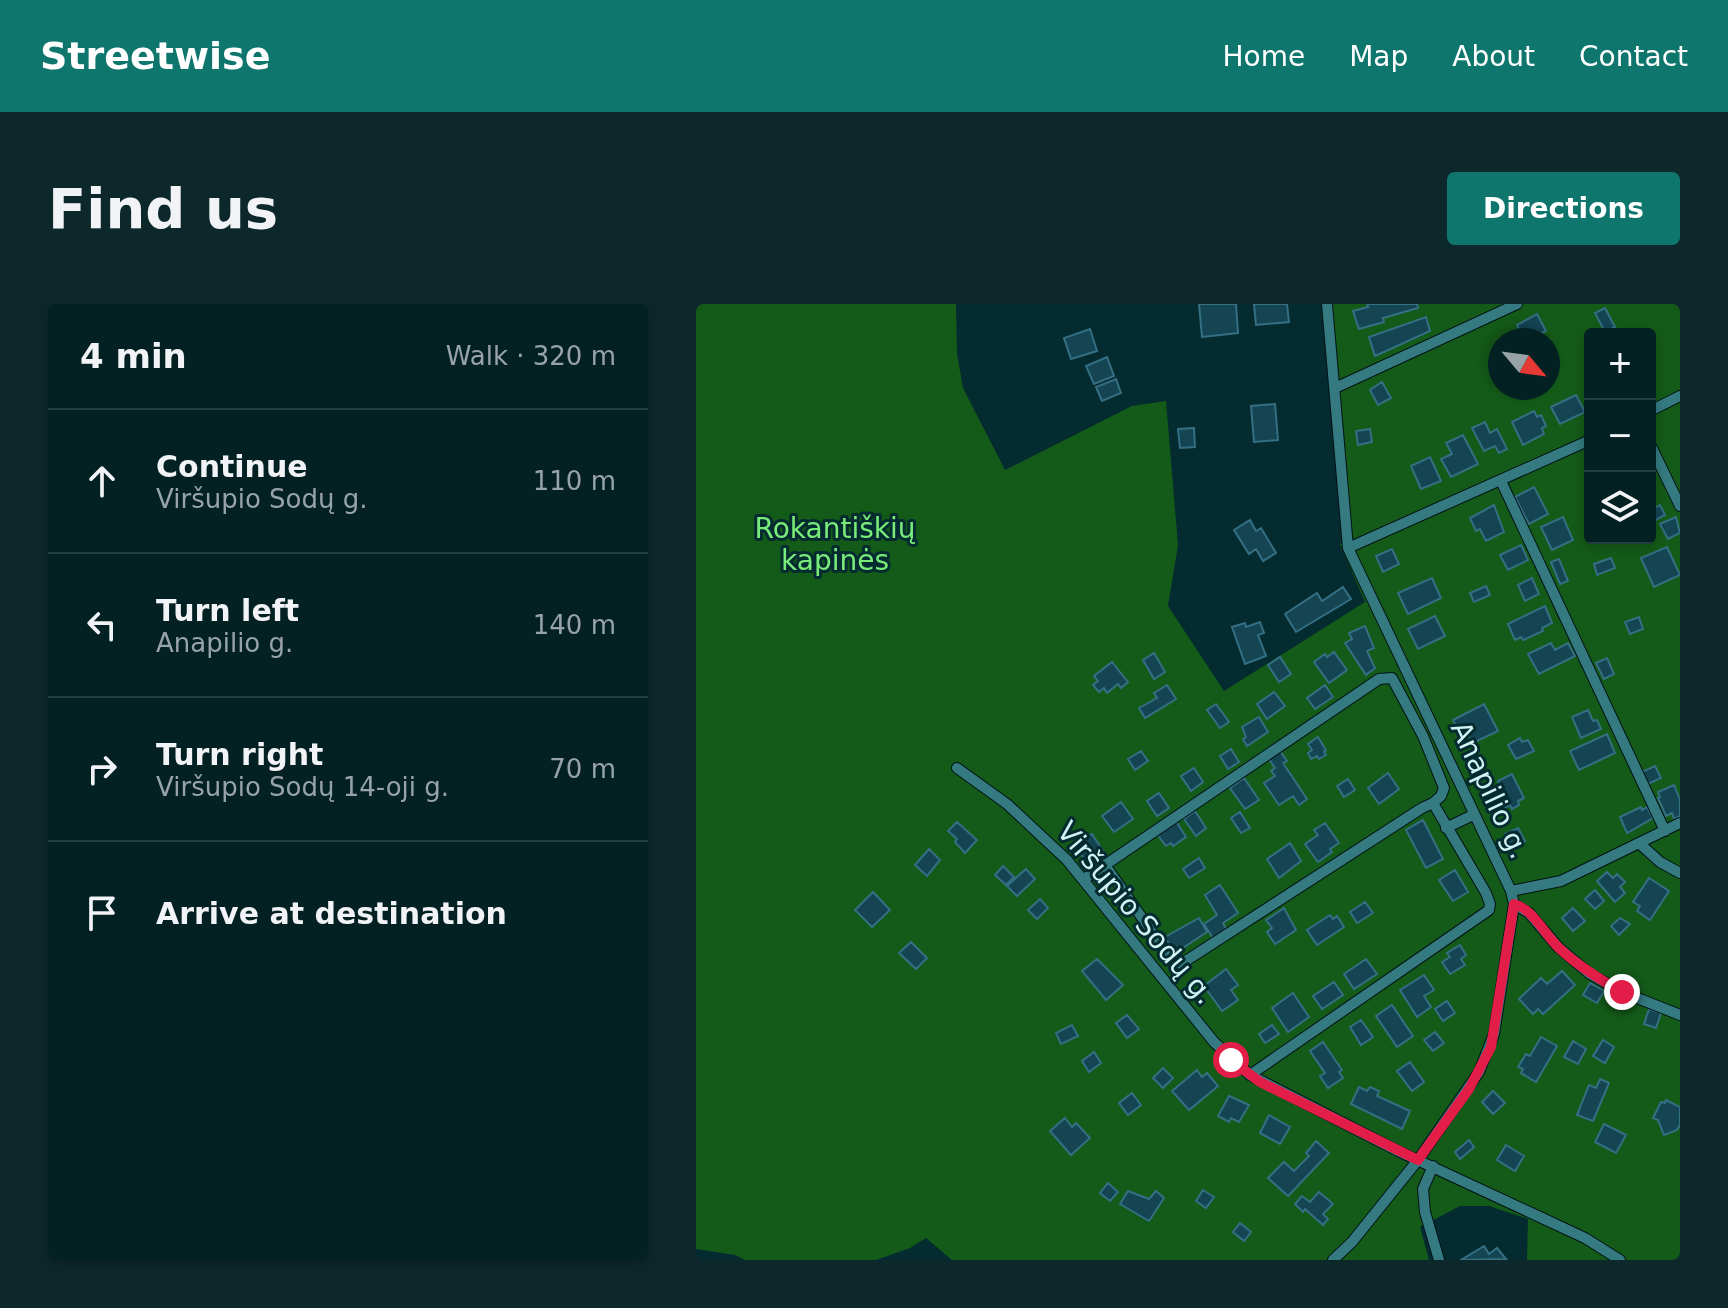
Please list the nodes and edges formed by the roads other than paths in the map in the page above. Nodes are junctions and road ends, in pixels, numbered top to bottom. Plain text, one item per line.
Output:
1 (1327, 304) edge
2 (1517, 304) edge
3 (1335, 388) junction
4 (1680, 396) edge
5 (1656, 408) edge
6 (1584, 443) edge
7 (1656, 456) edge
8 (1501, 481) junction
9 (1680, 506) edge
10 (1348, 548) junction
11 (957, 768) dead end
12 (1433, 803) junction
13 (1473, 815) junction
14 (1680, 823) edge
15 (1446, 828) junction
16 (1665, 831) junction
17 (1639, 843) junction
18 (1105, 865) junction
19 (1680, 873) edge
20 (1084, 879) junction
21 (1511, 891) junction
22 (1514, 904) junction
23 (1680, 1015) edge
24 (1250, 1075) junction
25 (1418, 1160) junction
26 (1433, 1166) junction
27 (1333, 1260) edge
28 (1439, 1260) edge
29 (1620, 1260) edge

1 - 3 street, Anapilio g.
2 - 3 street
3 - 10 street, Anapilio g.
4 - 5 street
6 - 8 street
7 - 9 street
8 - 10 street
8 - 16 street
10 - 13 street, Anapilio g.
11 - 20 street, Viršupio Sodų g.
12 - 15 street
12 - 18 street
12 - 18 street
13 - 15 street
13 - 21 street, Anapilio g.
14 - 16 street
15 - 24 street
16 - 17 street
17 - 19 street
17 - 21 street
18 - 20 street
20 - 24 street, Viršupio Sodų g.
21 - 22 street, Anapilio g.
22 - 23 street
22 - 25 street, Anapilio g.
24 - 25 street, Viršupio Sodų g.
25 - 26 street, Viršupio Sodų g.
25 - 27 street, Anapilio g.
26 - 28 street
26 - 29 street, Viršupio Sodų g.

